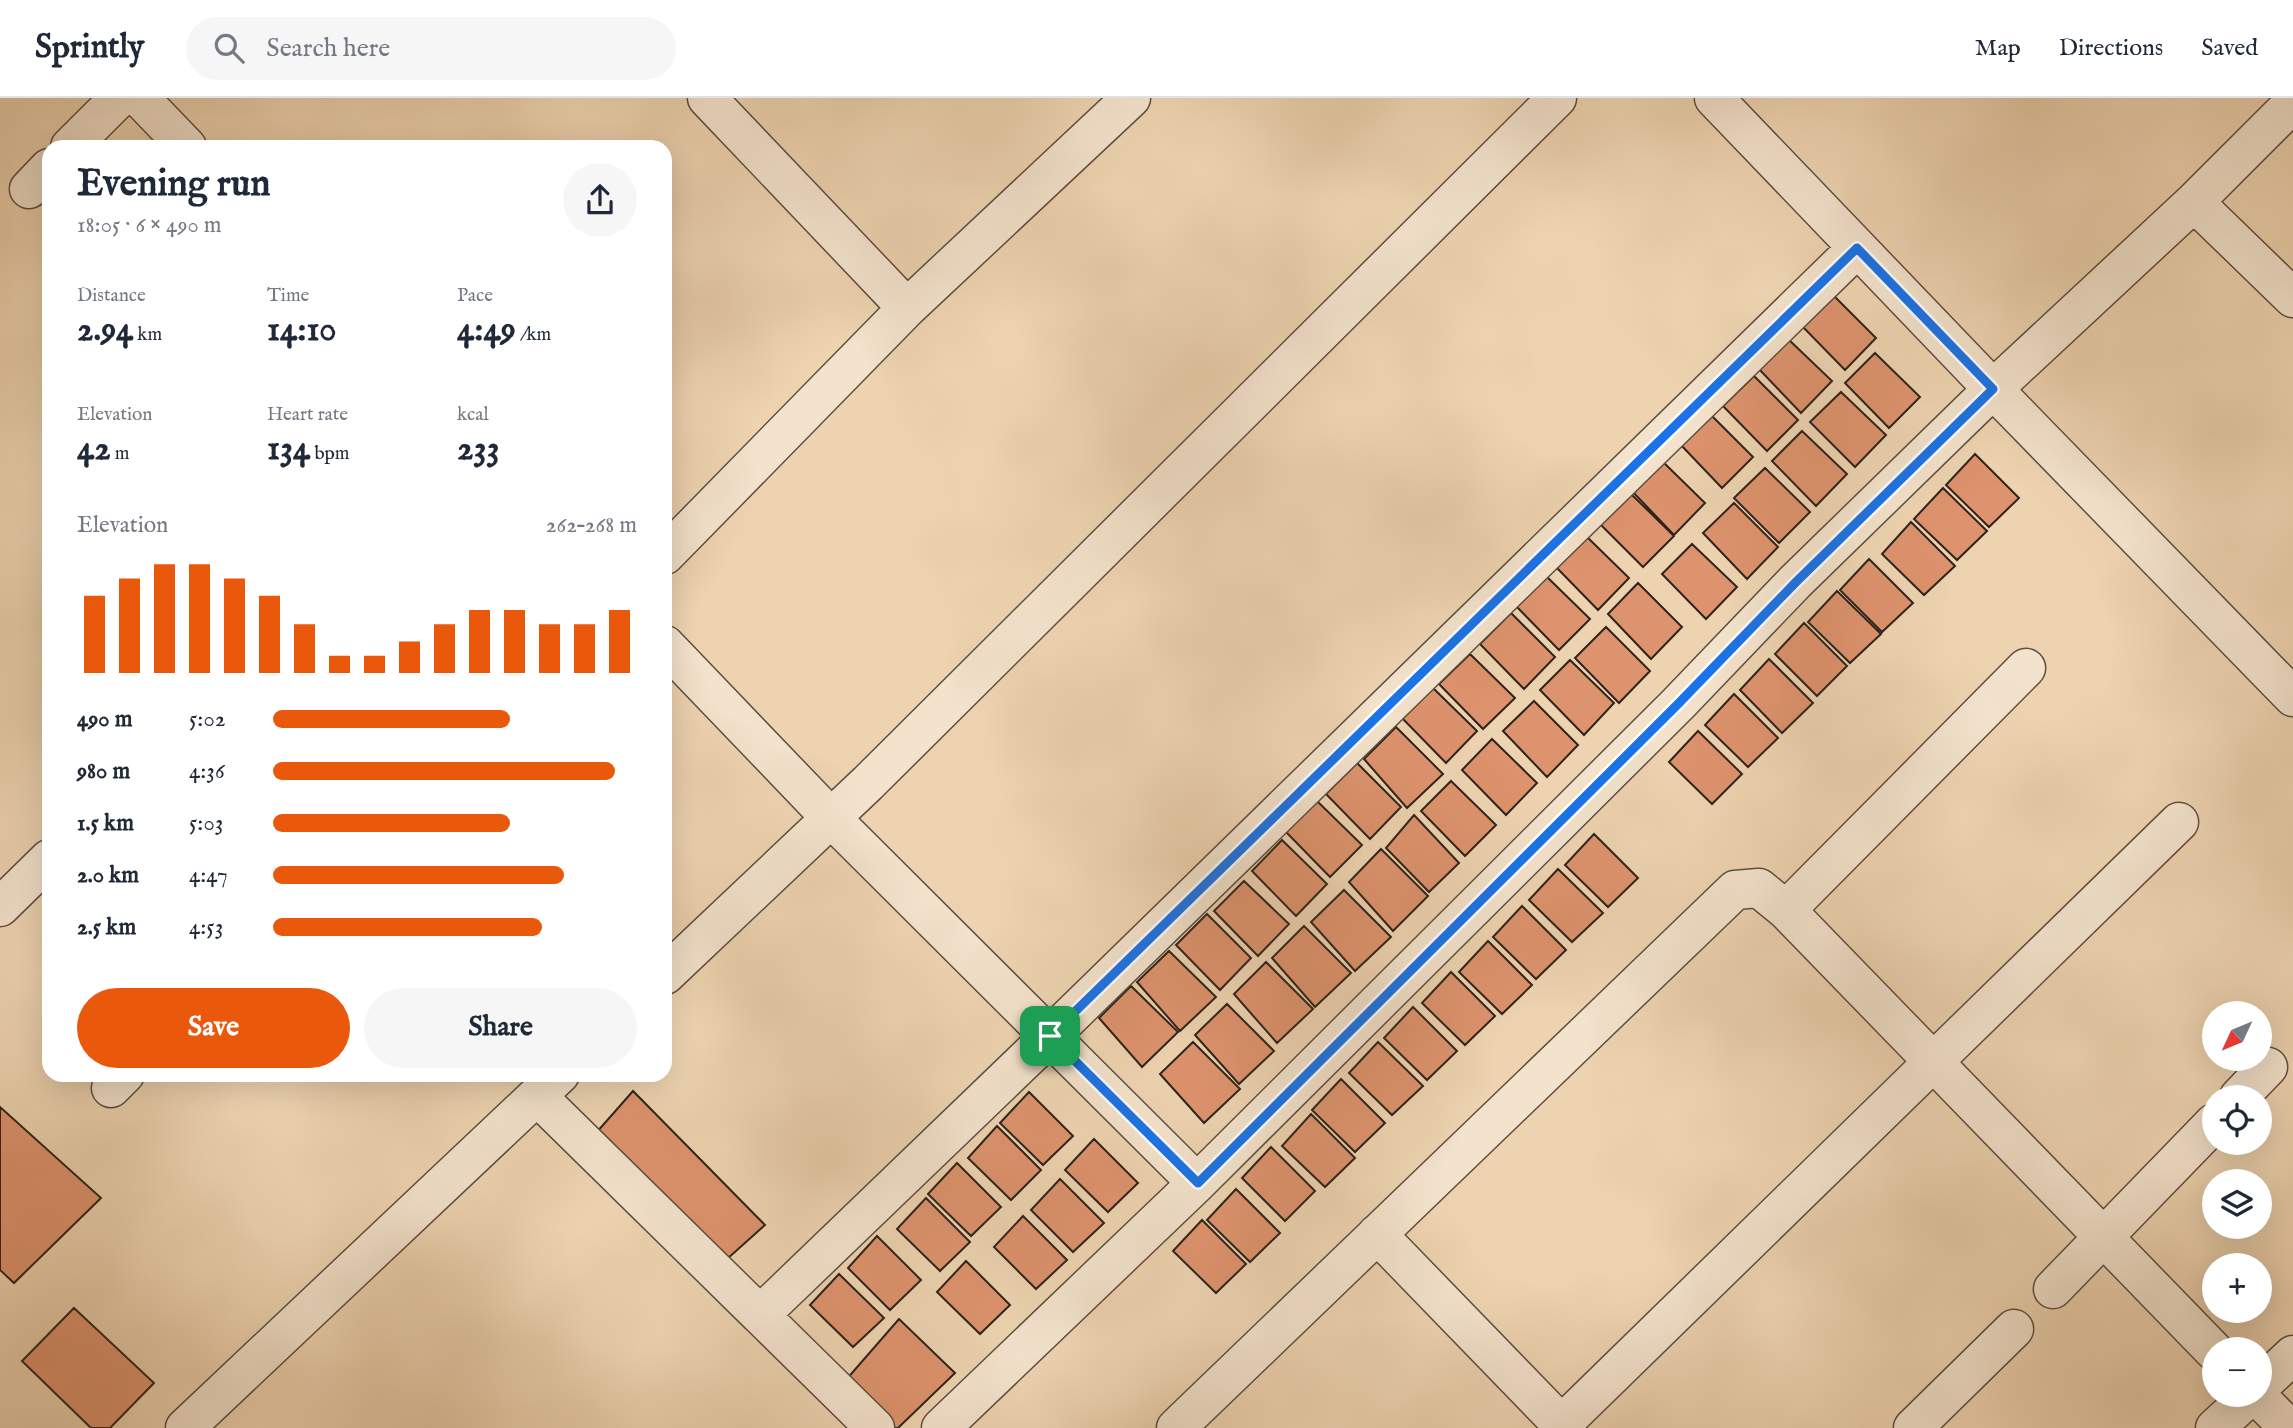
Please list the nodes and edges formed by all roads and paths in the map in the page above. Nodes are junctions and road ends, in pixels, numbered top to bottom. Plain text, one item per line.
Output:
1 (119, 98) edge
2 (140, 98) edge
3 (707, 98) edge
4 (1130, 98) edge
5 (1557, 98) edge
6 (1714, 98) edge
7 (2293, 103) edge
8 (77, 140) edge
9 (180, 140) edge
10 (2194, 202) junction
11 (1857, 248) junction
12 (2293, 298) edge
13 (907, 308) junction
14 (1993, 389) junction
15 (672, 548) edge
16 (672, 652) edge
17 (2026, 668) dead end
18 (2293, 697) edge
19 (831, 818) junction
20 (2179, 822) dead end
21 (42, 866) edge
22 (0, 907) edge
23 (1786, 910) junction
24 (672, 968) edge
25 (1050, 1036) junction
26 (1932, 1063) junction
27 (2264, 1071) edge
28 (548, 1085) edge
29 (2251, 1085) edge
30 (2202, 1135) edge
31 (1198, 1183) junction
32 (1377, 1234) junction
33 (2102, 1237) junction
34 (2053, 1289) dead end
35 (760, 1315) junction
36 (2014, 1329) dead end
37 (2202, 1339) edge
38 (2293, 1355) edge
39 (2272, 1375) edge
40 (2240, 1407) edge
41 (2266, 1407) edge
42 (1562, 1427) edge
43 (185, 1428) edge
44 (875, 1428) edge
45 (941, 1428) edge
46 (1176, 1428) edge
47 (1913, 1428) edge
48 (2215, 1428) edge
49 (2288, 1428) edge

1 - 8 street
2 - 9 street
3 - 13 street
4 - 13 street
5 - 19 street
6 - 11 street
7 - 10 street
10 - 12 street
10 - 14 street
11 - 14 street
11 - 25 street
13 - 15 street
14 - 18 street
14 - 31 street
16 - 19 street
17 - 23 street
19 - 24 street
19 - 25 street
20 - 26 street
21 - 22 street
23 - 26 street
23 - 32 street
25 - 31 street
25 - 35 street
26 - 33 street
26 - 42 street
27 - 29 street
28 - 35 street
28 - 43 street
30 - 33 street
31 - 45 street
32 - 42 street
32 - 46 street
33 - 34 street
33 - 37 street
35 - 44 street
36 - 47 street
38 - 39 street
40 - 48 street
41 - 49 street

